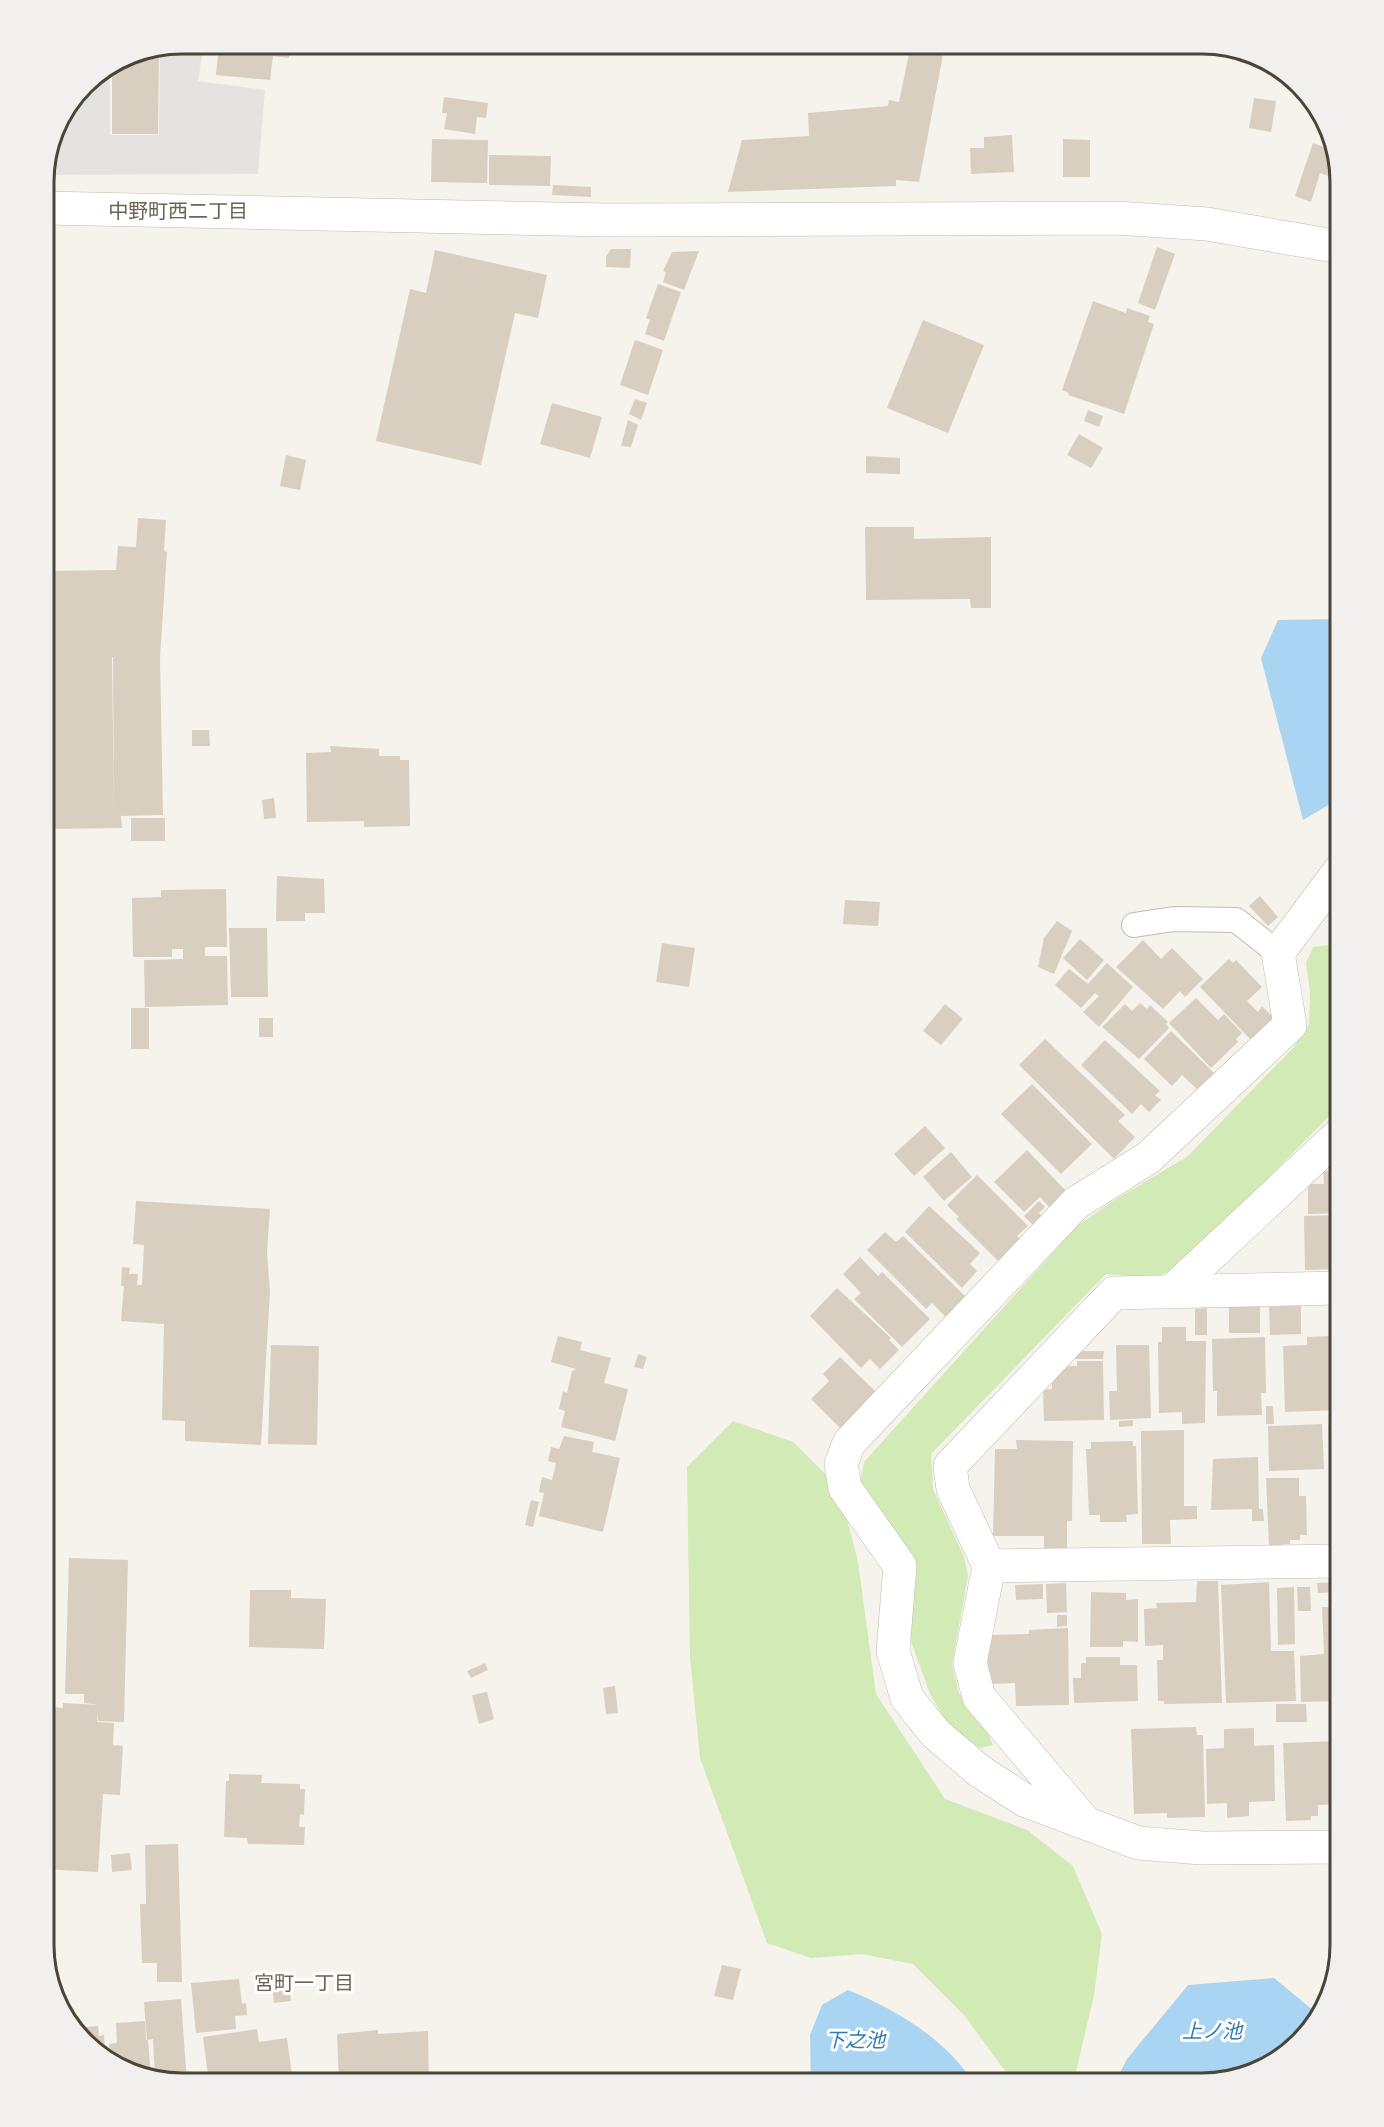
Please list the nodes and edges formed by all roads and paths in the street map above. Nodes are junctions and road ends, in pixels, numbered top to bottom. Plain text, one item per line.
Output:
1 (54, 208) edge
2 (1330, 245) edge
3 (1330, 884) edge
4 (1134, 925) dead end
5 (1278, 952) junction
6 (1330, 1144) edge
7 (1330, 1288) edge
8 (1172, 1291) junction
9 (1330, 1561) edge
10 (989, 1566) junction
11 (1087, 1825) junction
12 (1330, 1847) edge

1 - 2 street
3 - 5 street
4 - 5 lane
5 - 11 street
6 - 8 street
7 - 8 street
8 - 10 street
9 - 10 street
10 - 11 street
11 - 12 street

